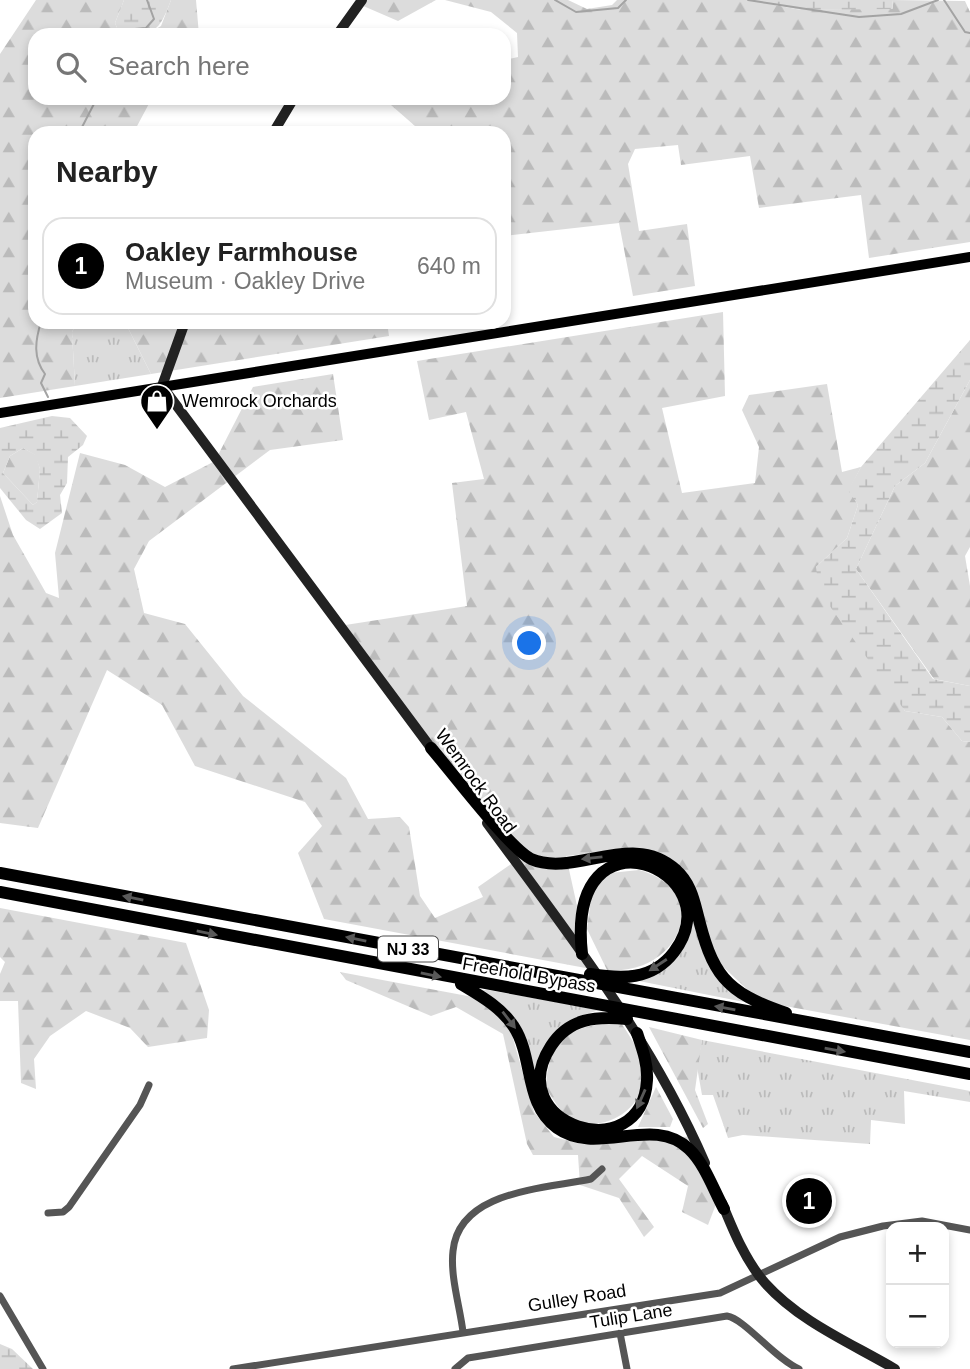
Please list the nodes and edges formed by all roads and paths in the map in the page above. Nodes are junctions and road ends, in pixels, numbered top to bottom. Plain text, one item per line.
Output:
1 (362, 0) edge
2 (342, 28) edge
3 (290, 105) edge
4 (277, 126) edge
5 (970, 257) edge
6 (182, 329) edge
7 (162, 386) junction
8 (0, 413) edge
9 (431, 748) junction
10 (0, 873) edge
11 (0, 892) edge
12 (584, 957) junction
13 (475, 962) junction
14 (455, 980) junction
15 (816, 1023) junction
16 (635, 1029) junction
17 (789, 1041) junction
18 (970, 1052) edge
19 (970, 1074) edge
20 (149, 1085) dead end
21 (602, 1169) dead end
22 (724, 1209) junction
23 (48, 1213) dead end
24 (970, 1230) edge
25 (761, 1277) junction
26 (0, 1296) edge
27 (463, 1332) junction
28 (620, 1333) junction
29 (43, 1369) edge
30 (233, 1369) edge
31 (455, 1369) edge
32 (626, 1369) edge
33 (799, 1369) edge
34 (895, 1369) edge

1 - 2 street
3 - 4 street
5 - 7 main road
6 - 7 street
7 - 8 main road
7 - 9 street, Wemrock Road
9 - 12 street, Wemrock Road
15 -> 9 highway
13 -> 10 highway, Freehold Bypass / NJ 33
11 -> 14 highway, Freehold Bypass / NJ 33
12 -> 13 highway
12 - 16 street, Wemrock Road
15 -> 13 highway, Freehold Bypass / NJ 33
14 - 17 highway, Freehold Bypass / NJ 33
14 -> 22 highway
15 - 18 highway, Freehold Bypass / NJ 33
16 -> 17 highway
16 - 22 street, Wemrock Road
17 -> 19 highway, Freehold Bypass / NJ 33
20 - 23 street
21 - 27 street
22 - 25 street, Wemrock Road
24 - 25 street, Gulley Road
25 - 27 street, Gulley Road
25 - 34 street
26 - 29 street
27 - 30 street, Gulley Road
28 - 31 street, Tulip Lane
28 - 32 street
28 - 33 street, Tulip Lane

